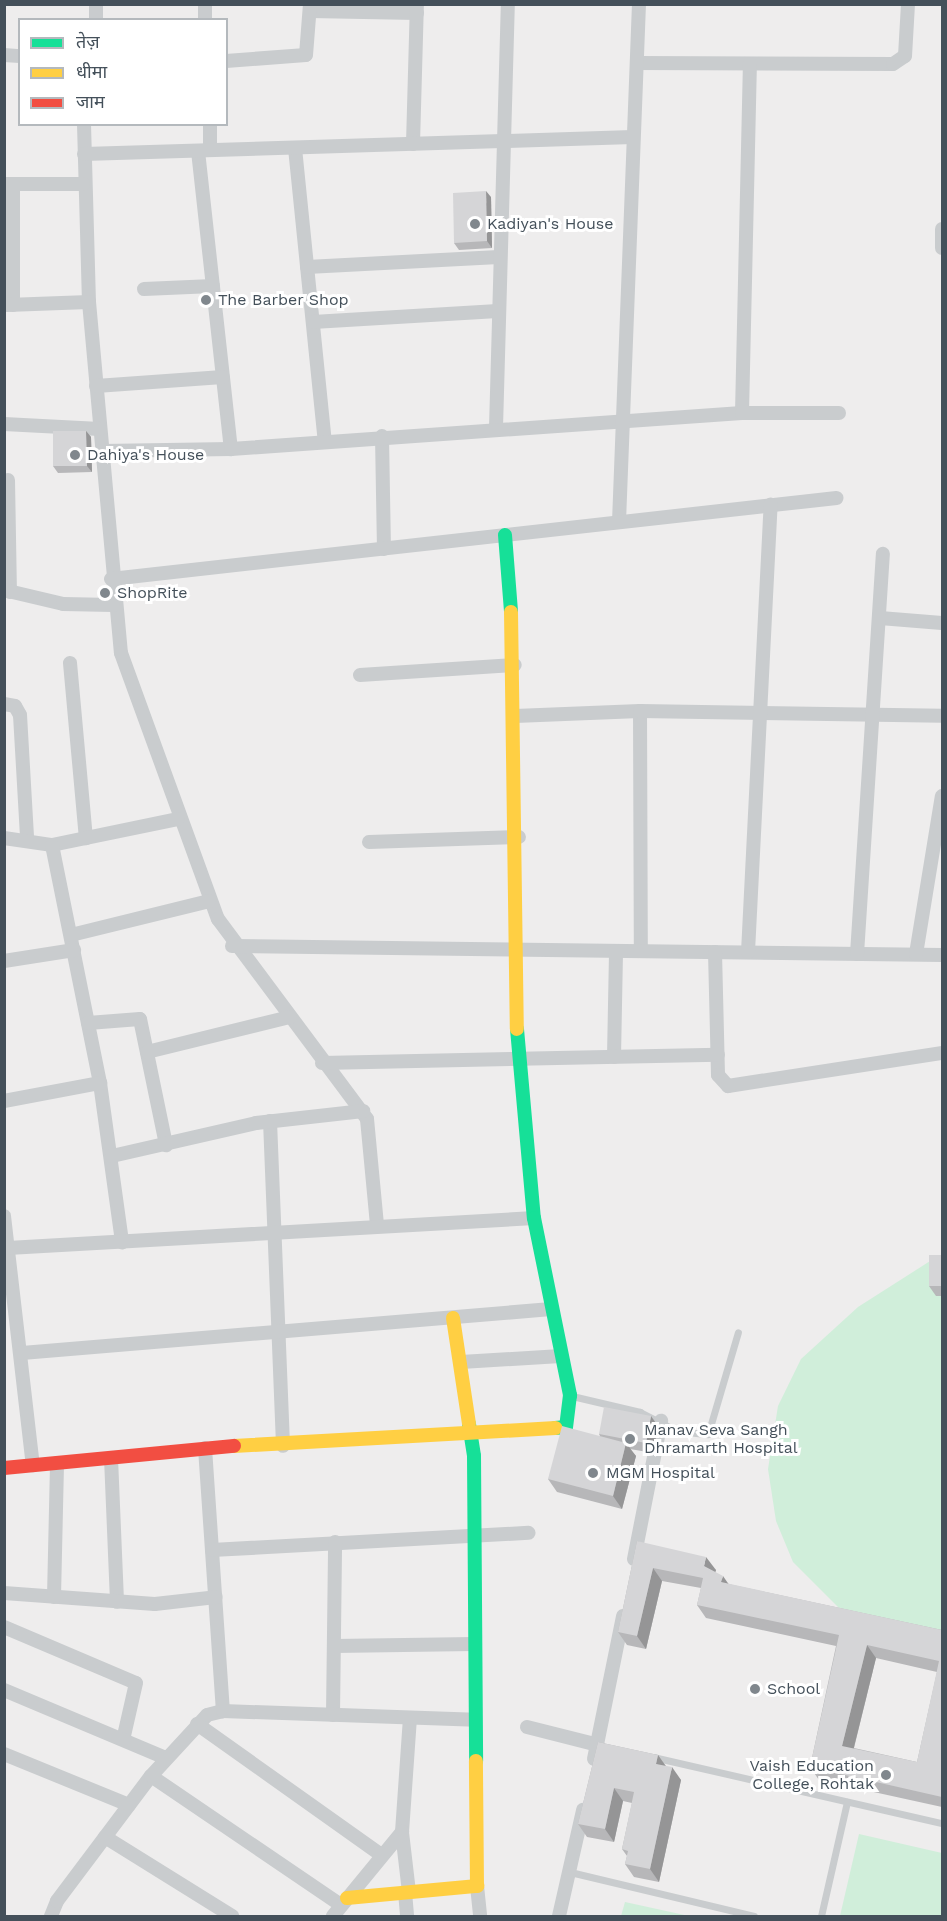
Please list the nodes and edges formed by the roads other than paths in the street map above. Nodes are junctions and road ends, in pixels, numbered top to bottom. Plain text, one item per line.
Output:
1 (508, 4) edge
2 (639, 4) edge
3 (908, 4) edge
4 (310, 8) edge
5 (417, 9) edge
6 (228, 61) edge
7 (637, 63) junction
8 (750, 64) junction
9 (84, 126) edge
10 (210, 126) edge
11 (633, 137) junction
12 (500, 141) junction
13 (413, 144) junction
14 (295, 148) junction
15 (204, 151) junction
16 (84, 154) junction
17 (9, 184) edge
18 (83, 184) junction
19 (942, 229) edge
20 (942, 248) edge
21 (499, 257) junction
22 (307, 267) junction
23 (213, 286) junction
24 (144, 289) dead end
25 (89, 302) junction
26 (9, 305) edge
27 (498, 311) junction
28 (313, 322) junction
29 (223, 377) junction
30 (96, 386) junction
31 (742, 413) junction
32 (839, 413) dead end
33 (624, 419) junction
34 (4, 424) edge
35 (496, 428) junction
36 (100, 429) junction
37 (382, 436) junction
38 (325, 441) junction
39 (231, 449) junction
40 (102, 451) junction
41 (8, 480) dead end
42 (836, 498) dead end
43 (771, 505) junction
44 (618, 522) junction
45 (505, 535) junction
46 (384, 549) junction
47 (883, 554) dead end
48 (111, 579) junction
49 (7, 591) edge
50 (113, 604) junction
51 (880, 618) junction
52 (942, 623) edge
53 (70, 663) dead end
54 (515, 665) junction
55 (360, 675) dead end
56 (4, 704) edge
57 (640, 711) junction
58 (760, 712) junction
59 (874, 712) junction
60 (515, 716) junction
61 (942, 716) edge
62 (942, 796) edge
63 (177, 819) junction
64 (519, 837) junction
65 (4, 838) edge
66 (27, 838) junction
67 (86, 838) junction
68 (369, 843) dead end
69 (52, 845) junction
70 (209, 901) junction
71 (70, 935) junction
72 (232, 946) junction
73 (518, 949) junction
74 (74, 950) junction
75 (616, 951) junction
76 (642, 951) junction
77 (715, 952) junction
78 (748, 952) junction
79 (857, 954) junction
80 (916, 954) junction
81 (942, 955) edge
82 (4, 962) edge
83 (290, 1017) junction
84 (88, 1023) junction
85 (147, 1052) junction
86 (942, 1053) edge
87 (718, 1055) junction
88 (614, 1057) junction
89 (517, 1059) junction
90 (322, 1062) junction
91 (100, 1083) junction
92 (4, 1101) edge
93 (363, 1111) junction
94 (270, 1121) junction
95 (166, 1145) junction
96 (112, 1156) junction
97 (4, 1216) edge
98 (534, 1218) junction
99 (377, 1224) junction
100 (274, 1230) junction
101 (122, 1242) junction
102 (8, 1248) junction
103 (8, 1271) edge
104 (551, 1309) junction
105 (453, 1318) junction
106 (738, 1332) dead end
107 (278, 1333) junction
108 (22, 1353) junction
109 (561, 1356) junction
110 (461, 1362) junction
111 (570, 1395) junction
112 (662, 1421) junction
113 (473, 1435) junction
114 (283, 1446) junction
115 (205, 1448) junction
116 (111, 1458) junction
117 (57, 1463) junction
118 (33, 1465) junction
119 (4, 1468) edge
120 (472, 1532) junction
121 (529, 1533) dead end
122 (335, 1542) junction
123 (212, 1550) junction
124 (632, 1572) edge
125 (4, 1593) edge
126 (627, 1595) edge
127 (54, 1597) junction
128 (216, 1597) junction
129 (117, 1602) junction
130 (4, 1627) edge
131 (474, 1644) junction
132 (334, 1646) junction
133 (4, 1690) edge
134 (223, 1711) junction
135 (333, 1715) junction
136 (410, 1718) junction
137 (475, 1720) junction
138 (197, 1724) junction
139 (527, 1727) dead end
140 (123, 1740) junction
141 (603, 1746) junction
142 (4, 1754) edge
143 (643, 1755) edge
144 (166, 1758) junction
145 (151, 1776) junction
146 (847, 1802) junction
147 (129, 1805) junction
148 (942, 1823) edge
149 (402, 1832) junction
150 (105, 1837) junction
151 (380, 1854) junction
152 (570, 1872) junction
153 (477, 1886) junction
154 (407, 1892) junction
155 (340, 1907) edge
156 (51, 1917) edge
157 (232, 1917) edge
158 (407, 1917) edge
159 (480, 1917) edge
160 (559, 1917) edge
161 (754, 1917) edge
162 (821, 1917) edge

1 - 12 street
2 - 7 street
3 - 8 street
4 - 5 street
4 - 6 street
5 - 13 street
7 - 8 street
7 - 11 street
8 - 31 street
9 - 16 street
10 - 15 street
11 - 12 street
11 - 33 street
12 - 13 street
12 - 21 street
13 - 14 street
14 - 15 street
14 - 22 street
15 - 16 street
15 - 23 street
16 - 18 street
17 - 18 street
17 - 26 street
18 - 25 street
19 - 20 street
21 - 22 street
21 - 27 street
22 - 28 street
23 - 24 street
23 - 29 street
25 - 26 street
25 - 30 street
27 - 28 street
27 - 35 street
28 - 38 street
29 - 30 street
29 - 39 street
30 - 36 street
31 - 32 street
31 - 33 street
33 - 35 street
33 - 44 street
34 - 36 street
35 - 37 street
36 - 40 street
37 - 38 street
37 - 46 street
38 - 39 street
39 - 40 street
40 - 48 street
41 - 49 street
42 - 43 street
43 - 44 street
43 - 58 street
44 - 45 street
45 - 46 street
45 - 54 street
46 - 48 street
47 - 51 street
48 - 50 street
49 - 50 street
50 - 63 street
51 - 52 street
51 - 59 street
53 - 67 street
54 - 55 street
54 - 60 street
56 - 66 street
57 - 58 street
57 - 60 street
57 - 76 street
58 - 59 street
58 - 78 street
59 - 61 street
59 - 79 street
60 - 64 street
62 - 80 street
63 - 67 street
63 - 70 street
64 - 68 street
64 - 73 street
65 - 66 street
66 - 69 street
67 - 69 street
69 - 71 street
70 - 71 street
70 - 72 street
71 - 74 street
72 - 73 street
72 - 83 street
73 - 75 street
73 - 89 street
74 - 82 street
74 - 84 street
75 - 76 street
75 - 88 street
76 - 77 street
77 - 78 street
77 - 87 street
78 - 79 street
79 - 80 street
80 - 81 street
83 - 85 street
83 - 90 street
84 - 85 street
84 - 91 street
85 - 95 street
86 - 87 street
87 - 88 street
88 - 89 street
89 - 90 street
89 - 98 street
90 - 93 street
91 - 92 street
91 - 96 street
93 - 94 street
93 - 99 street
94 - 95 street
94 - 100 street
95 - 96 street
96 - 101 street
97 - 102 street
98 - 99 street
98 - 104 street
99 - 100 street
100 - 101 street
100 - 107 street
101 - 102 street
102 - 103 street
103 - 108 street
104 - 105 street
104 - 109 street
105 - 107 street
105 - 110 street
106 - 112 lane
107 - 108 street
107 - 114 street
108 - 118 street
109 - 110 street
109 - 111 street
110 - 113 street
111 - 112 lane
111 - 113 street
112 - 124 street
113 - 114 street
113 - 120 street
114 - 115 street
115 - 116 street
115 - 123 street
116 - 117 street
116 - 129 street
117 - 118 street
117 - 127 street
118 - 119 street
120 - 121 street
120 - 122 street
120 - 131 street
122 - 123 street
122 - 132 street
123 - 128 street
125 - 127 street
126 - 141 street
127 - 129 street
128 - 129 street
128 - 134 street
130 - 140 street
131 - 132 street
131 - 137 street
132 - 135 street
133 - 140 street
134 - 135 street
134 - 138 street
135 - 136 street
136 - 137 street
136 - 149 street
137 - 153 street
138 - 144 street
138 - 151 street
139 - 141 street
140 - 144 street
141 - 152 street
142 - 147 street
143 - 146 lane
144 - 145 street
145 - 147 street
145 - 155 street
146 - 148 lane
146 - 162 lane
147 - 150 street
149 - 151 street
149 - 154 street
150 - 156 street
150 - 157 street
151 - 155 street
152 - 160 street
152 - 161 lane
153 - 154 street
153 - 159 street
154 - 155 street
154 - 158 street

